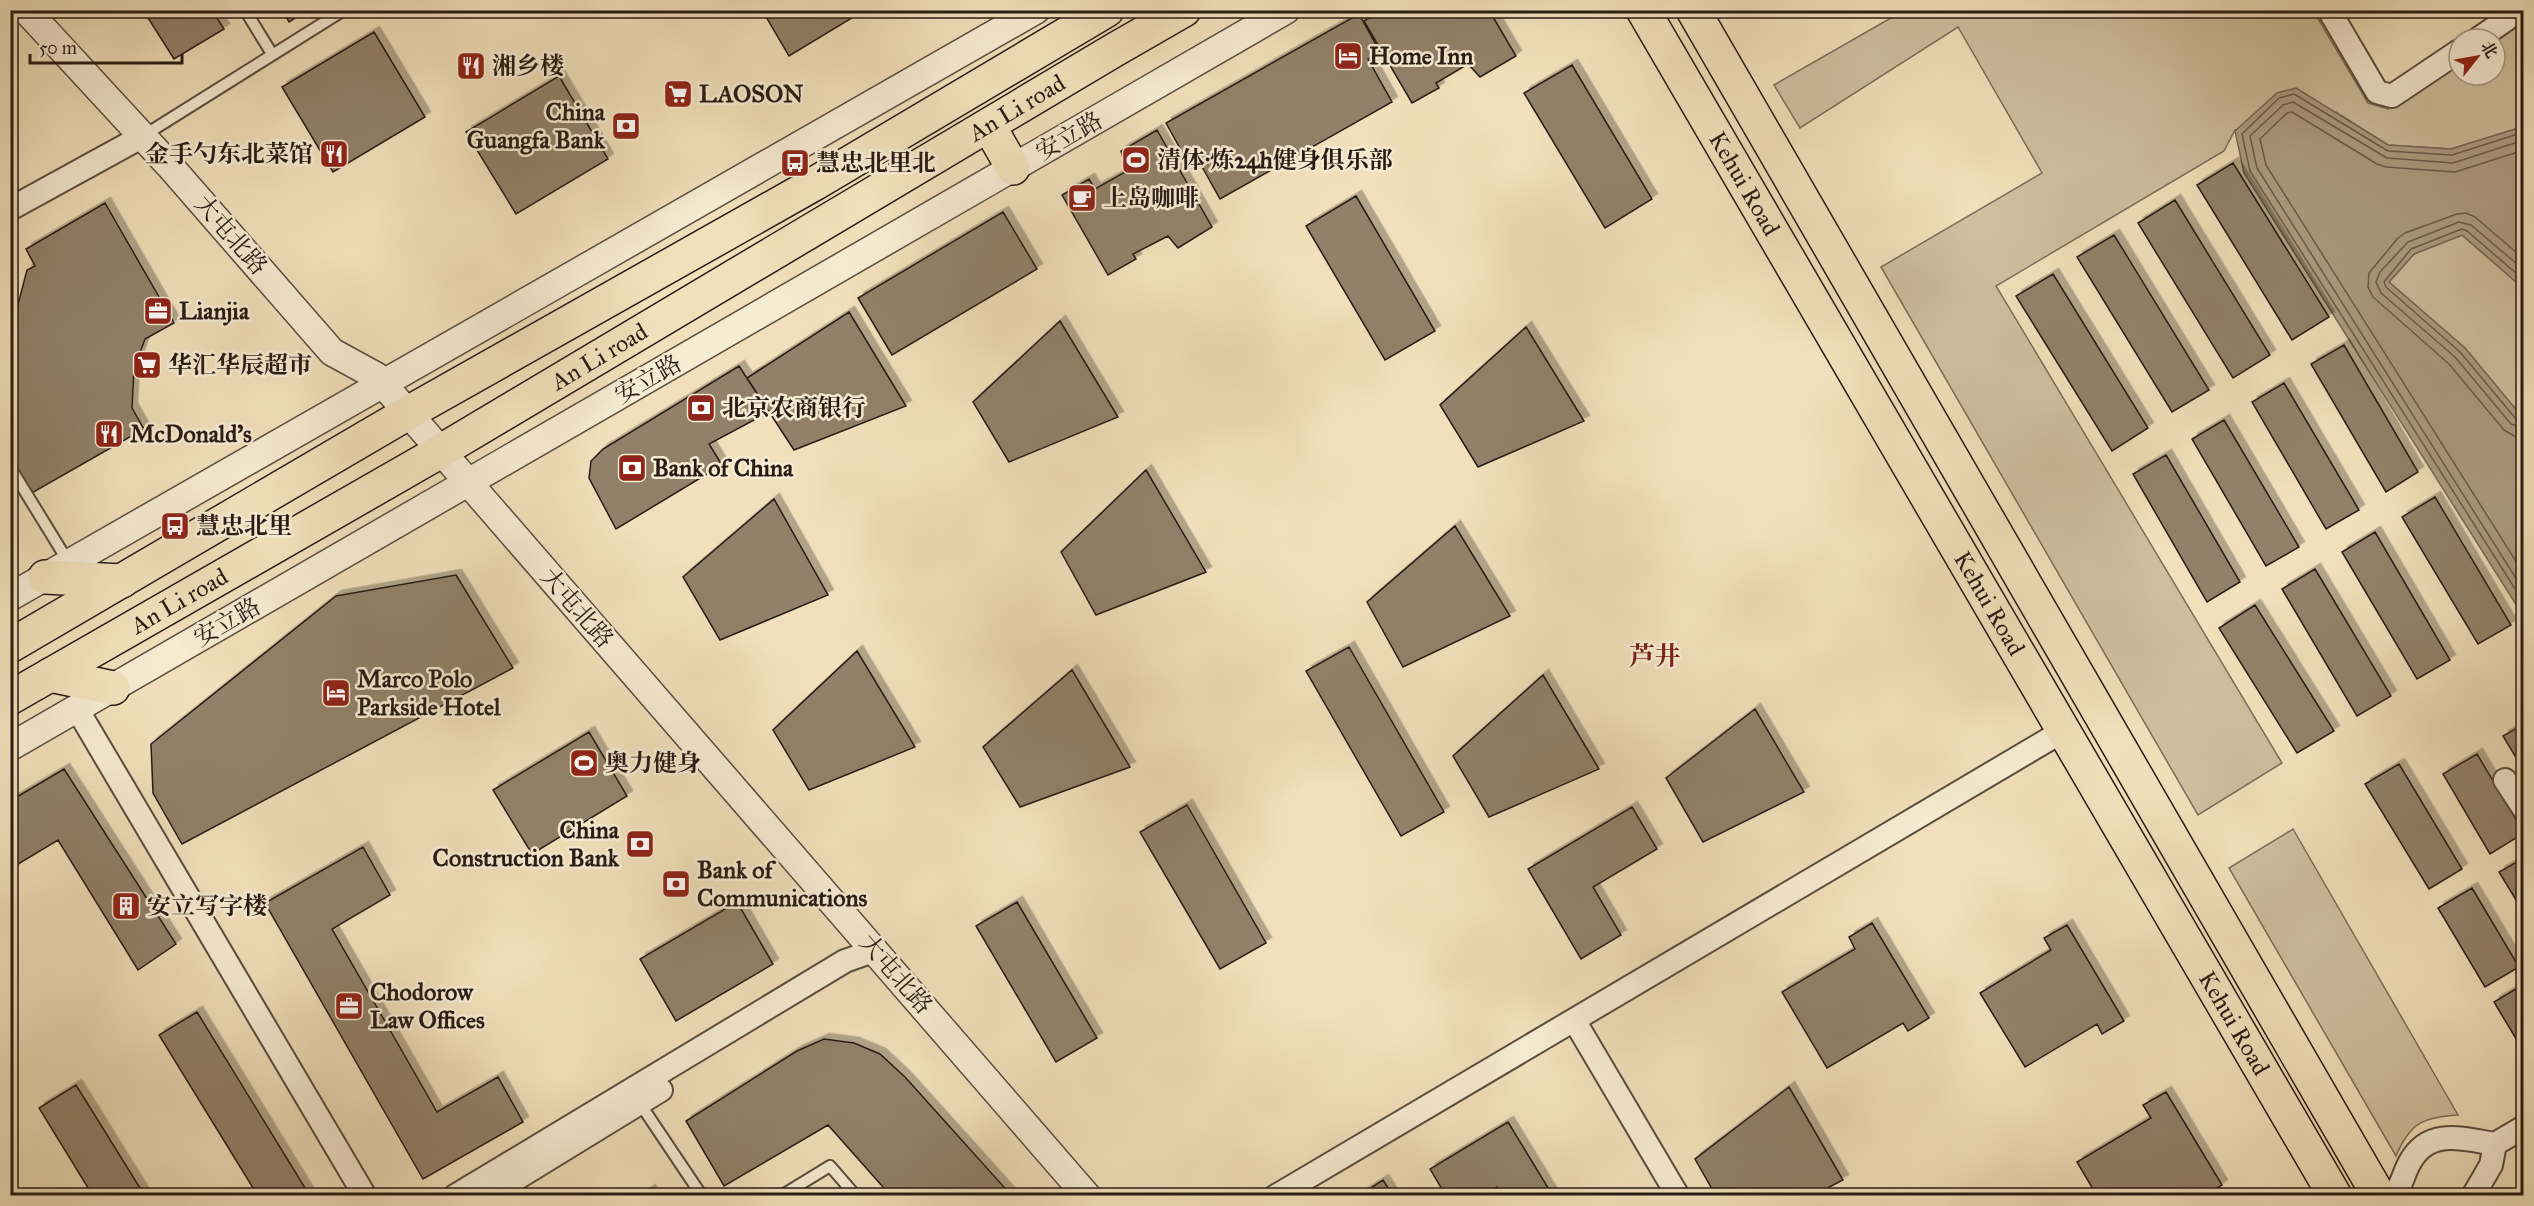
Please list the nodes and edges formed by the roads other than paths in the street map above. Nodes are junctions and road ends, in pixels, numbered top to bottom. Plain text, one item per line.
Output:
1 (26, 10) edge
2 (245, 10) edge
3 (344, 10) edge
4 (1036, 10) edge
5 (1107, 10) edge
6 (1184, 10) edge
7 (1286, 10) edge
8 (1643, 10) edge
9 (1693, 10) edge
10 (2329, 10) edge
11 (2508, 10) edge
12 (2496, 27) edge
13 (272, 54) junction
14 (2447, 59) edge
15 (988, 126) junction
16 (143, 136) junction
17 (1013, 168) junction
18 (10, 209) edge
19 (383, 385) junction
20 (408, 413) junction
21 (441, 451) junction
22 (10, 467) edge
23 (468, 483) junction
24 (57, 570) junction
25 (122, 581) junction
26 (10, 597) edge
27 (10, 646) edge
28 (50, 675) junction
29 (113, 688) junction
30 (10, 698) edge
31 (75, 710) junction
32 (2063, 731) junction
33 (10, 747) edge
34 (2505, 780) dead end
35 (2523, 809) edge
36 (876, 951) junction
37 (1574, 1020) junction
38 (635, 1096) junction
39 (2523, 1127) edge
40 (2495, 1144) junction
41 (365, 1196) edge
42 (454, 1196) edge
43 (488, 1196) edge
44 (702, 1196) edge
45 (781, 1196) edge
46 (856, 1196) edge
47 (1087, 1196) edge
48 (1276, 1196) edge
49 (1678, 1196) edge
50 (2335, 1196) edge
51 (2379, 1196) edge
52 (2393, 1196) edge
53 (2473, 1196) edge

1 - 16 street, 大屯北路
2 - 13 lane
3 - 13 lane
4 - 19 street
5 - 20 main road, An Li road
6 - 15 main road, An Li road
7 - 17 street, 安立路
8 - 32 main road, Kehui Road
9 - 51 main road, Kehui Road
10 - 14 street
11 - 12 street
13 - 16 lane
15 - 17 main road
15 - 21 main road, An Li road
16 - 18 street
16 - 19 street, 大屯北路
17 - 23 street, 安立路
19 - 20 street, 大屯北路
19 - 24 street
20 - 21 street, 大屯北路
20 - 25 main road, An Li road
21 - 23 street, 大屯北路
21 - 28 main road, An Li road
22 - 24 lane
23 - 29 street, 安立路
23 - 36 street, 大屯北路
24 - 25 main road
24 - 26 street
25 - 27 main road, An Li road
28 - 29 main road
28 - 30 main road, An Li road
29 - 31 street, 安立路
31 - 33 street, 安立路
31 - 41 street
32 - 37 street
32 - 50 main road, Kehui Road
34 - 35 street
36 - 38 street
36 - 47 street, 大屯北路
37 - 48 street
37 - 49 street
38 - 42 street
38 - 43 street
38 - 44 lane
39 - 40 street
40 - 52 street
40 - 53 street
45 - 46 lane

